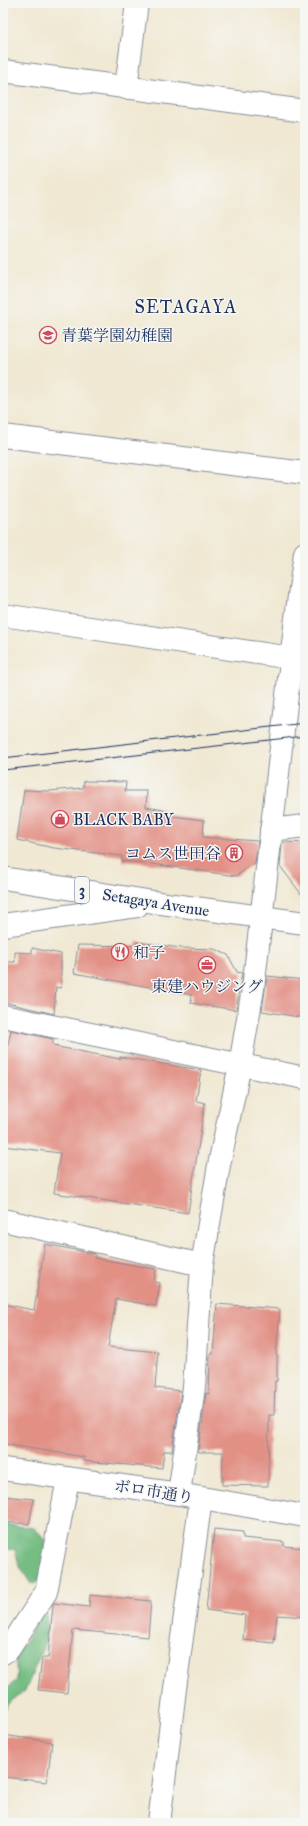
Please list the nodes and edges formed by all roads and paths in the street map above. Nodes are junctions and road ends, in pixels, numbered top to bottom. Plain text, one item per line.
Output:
1 (137, 3) edge
2 (3, 72) edge
3 (126, 88) junction
4 (305, 111) edge
5 (3, 436) edge
6 (305, 473) edge
7 (305, 553) edge
8 (3, 615) edge
9 (300, 619) edge
10 (291, 658) junction
11 (305, 826) edge
12 (271, 830) junction
13 (3, 878) edge
14 (160, 903) junction
15 (262, 917) junction
16 (305, 923) edge
17 (3, 925) edge
18 (3, 1016) edge
19 (240, 1065) junction
20 (305, 1078) edge
21 (3, 1220) edge
22 (202, 1265) junction
23 (3, 1470) edge
24 (68, 1479) junction
25 (179, 1494) junction
26 (201, 1498) junction
27 (305, 1516) edge
28 (3, 1653) edge
29 (159, 1823) edge

1 - 3 street
2 - 3 street
3 - 4 street
5 - 6 street
7 - 9 street
8 - 10 street
9 - 10 street
10 - 12 street
11 - 12 street
12 - 15 street
13 - 14 street, Setagaya Avenue / 3
14 - 15 street, Setagaya Avenue / 3
14 - 17 street
15 - 16 street, 3
15 - 19 street
18 - 19 street
19 - 20 street
19 - 22 street
21 - 22 street
22 - 25 street
23 - 24 street, ボロ市通り
24 - 25 street, ボロ市通り
24 - 28 street
25 - 26 street, ボロ市通り
26 - 27 street, ボロ市通り
26 - 29 street

